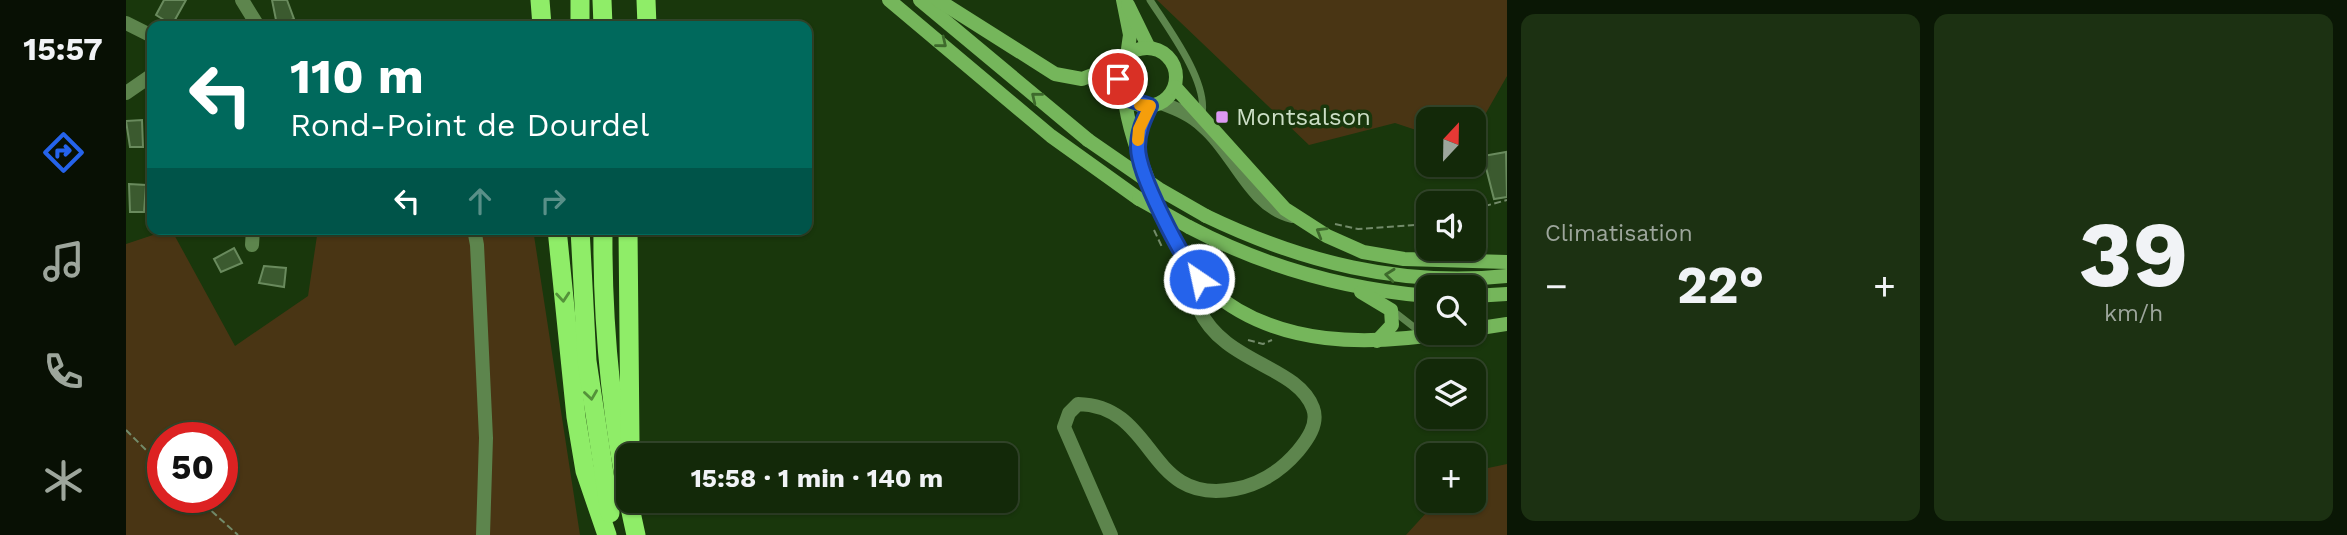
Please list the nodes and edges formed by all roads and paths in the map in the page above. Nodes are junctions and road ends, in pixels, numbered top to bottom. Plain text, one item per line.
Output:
1 (242, 0) edge
2 (540, 0) edge
3 (580, 0) edge
4 (603, 0) edge
5 (646, 0) edge
6 (889, 0) edge
7 (920, 0) edge
8 (938, 0) edge
9 (1124, 0) edge
10 (1150, 0) edge
11 (255, 21) edge
12 (542, 21) edge
13 (580, 21) edge
14 (603, 21) edge
15 (647, 21) edge
16 (126, 23) edge
17 (147, 34) edge
18 (1149, 48) junction
19 (1124, 60) junction
20 (147, 78) edge
21 (1175, 87) junction
22 (126, 93) edge
23 (1124, 94) junction
24 (1156, 104) junction
25 (1202, 116) junction
26 (1138, 149) junction
27 (1507, 200) edge
28 (1486, 206) edge
29 (1296, 216) junction
30 (1331, 223) dead end
31 (1416, 226) edge
32 (1153, 229) dead end
33 (253, 235) edge
34 (475, 235) edge
35 (558, 235) edge
36 (580, 235) edge
37 (603, 235) edge
38 (628, 235) edge
39 (252, 245) dead end
40 (1165, 251) dead end
41 (1507, 262) edge
42 (1507, 276) edge
43 (1352, 286) junction
44 (1208, 289) junction
45 (1416, 294) edge
46 (1507, 294) edge
47 (1486, 295) edge
48 (1391, 310) junction
49 (1507, 324) edge
50 (1486, 327) edge
51 (1416, 329) edge
52 (1278, 338) dead end
53 (1416, 338) edge
54 (1245, 339) dead end
55 (1377, 341) junction
56 (126, 430) edge
57 (630, 443) edge
58 (147, 451) edge
59 (214, 513) edge
60 (641, 513) edge
61 (238, 535) edge
62 (483, 535) edge
63 (607, 535) edge
64 (615, 535) edge
65 (636, 535) edge
66 (645, 535) edge
67 (1111, 535) edge

1 - 11 street
2 - 12 highway
3 - 13 highway
4 - 14 highway
5 - 15 highway
6 -> 43 main road, bridge
42 -> 7 main road, bridge
8 - 19 main road
9 - 18 main road
9 - 19 main road
10 - 25 lane
16 - 17 street
18 - 19 main road
18 - 21 main road
19 - 23 main road
20 - 22 street
21 - 24 main road
21 - 25 main road
23 - 24 main road
23 - 26 main road
24 - 26 main road
24 - 29 street
25 - 29 main road
26 - 44 main road
27 - 28 path
41 -> 29 main road
30 - 31 path
32 - 40 path
33 - 39 street
34 - 62 street
35 -> 63 highway
36 -> 64 highway
37 - 65 highway
38 - 57 highway
43 - 45 main road
43 - 48 main road
44 - 55 main road
44 - 67 street
46 - 47 main road
48 - 51 lane
48 - 55 main road
49 - 50 main road
52 - 54 path
53 - 55 main road
56 - 58 path
59 - 61 path
60 - 66 highway

